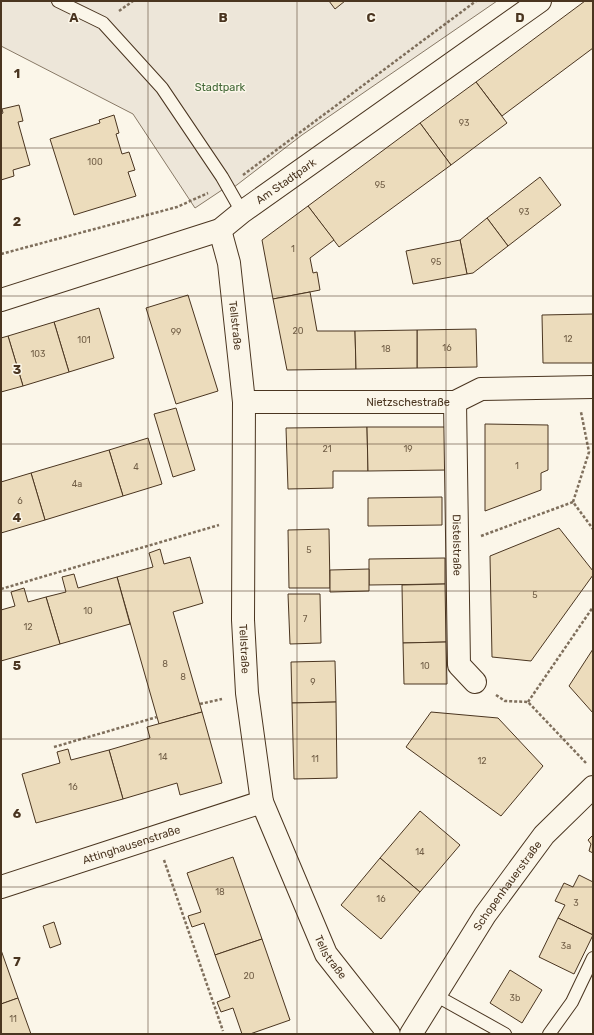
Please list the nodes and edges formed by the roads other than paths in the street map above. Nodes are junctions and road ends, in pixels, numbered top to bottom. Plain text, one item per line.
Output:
1 (58, 1) edge
2 (540, 1) edge
3 (242, 212) junction
4 (220, 230) junction
5 (1, 300) edge
6 (584, 388) edge
7 (244, 402) junction
8 (455, 402) junction
9 (475, 682) road end
10 (592, 777) edge
11 (262, 802) junction
12 (1, 887) edge
13 (593, 958) edge
14 (435, 995) junction
15 (389, 1034) edge
16 (411, 1034) edge
17 (505, 1034) edge
18 (549, 1034) edge

1 - 3 lane
2 - 3 street, Am Stadtpark
3 - 4 street, Am Stadtpark
4 - 5 street, Am Stadtpark
4 - 7 street, Tellstraße
6 - 8 street, Nietzschestraße
7 - 8 street, Nietzschestraße
7 - 11 street, Tellstraße
8 - 9 street, Distelstraße
10 - 14 street, Schopenhauerstraße
11 - 12 street, Attinghausenstraße
11 - 15 street, Tellstraße
13 - 18 lane
14 - 16 street, Schopenhauerstraße
14 - 17 lane

